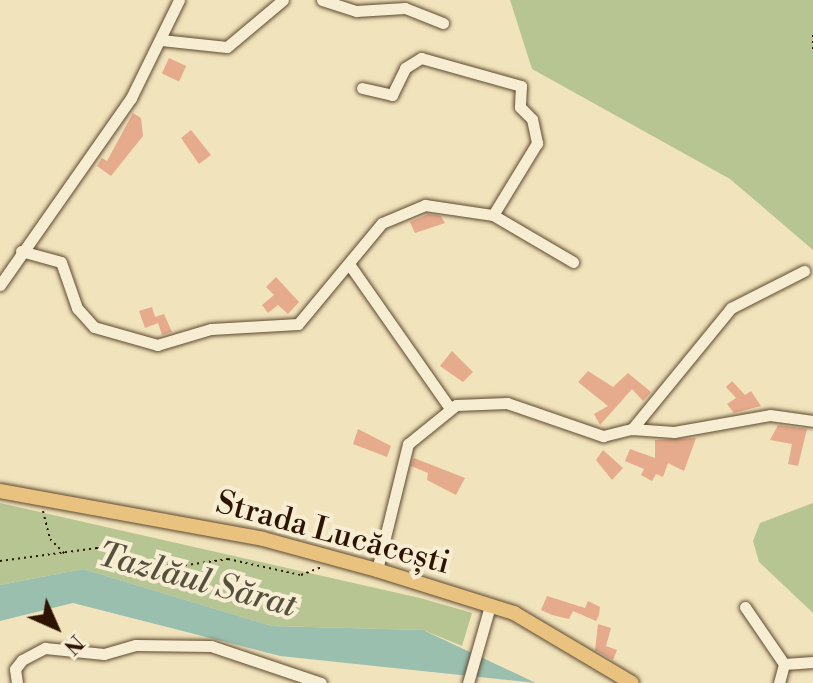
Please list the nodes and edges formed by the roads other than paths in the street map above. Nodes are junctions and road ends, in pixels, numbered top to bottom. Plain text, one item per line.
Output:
1 (179, 0) edge
2 (283, 0) edge
3 (322, 0) edge
4 (443, 23) dead end
5 (161, 40) junction
6 (362, 88) dead end
7 (493, 215) junction
8 (21, 251) junction
9 (573, 262) dead end
10 (349, 264) junction
11 (804, 271) dead end
12 (0, 285) edge
13 (449, 407) junction
14 (813, 421) edge
15 (632, 429) junction
16 (0, 491) edge
17 (377, 570) junction
18 (490, 606) junction
19 (745, 607) dead end
20 (813, 662) edge
21 (784, 664) junction
22 (17, 683) edge
23 (321, 683) edge
24 (468, 683) edge
25 (632, 683) edge
26 (779, 683) edge

1 - 5 street
2 - 5 street
3 - 4 street
5 - 8 street
6 - 7 street
7 - 9 street
7 - 10 street
8 - 10 street
8 - 12 street
10 - 13 street
11 - 15 street
13 - 15 street
13 - 17 street
14 - 15 street
16 - 17 main road, Strada Lucăcești
17 - 18 main road, Strada Lucăcești
18 - 24 street
18 - 25 main road, Strada Lucăcești
19 - 21 street
20 - 21 street
21 - 26 street
22 - 23 street

